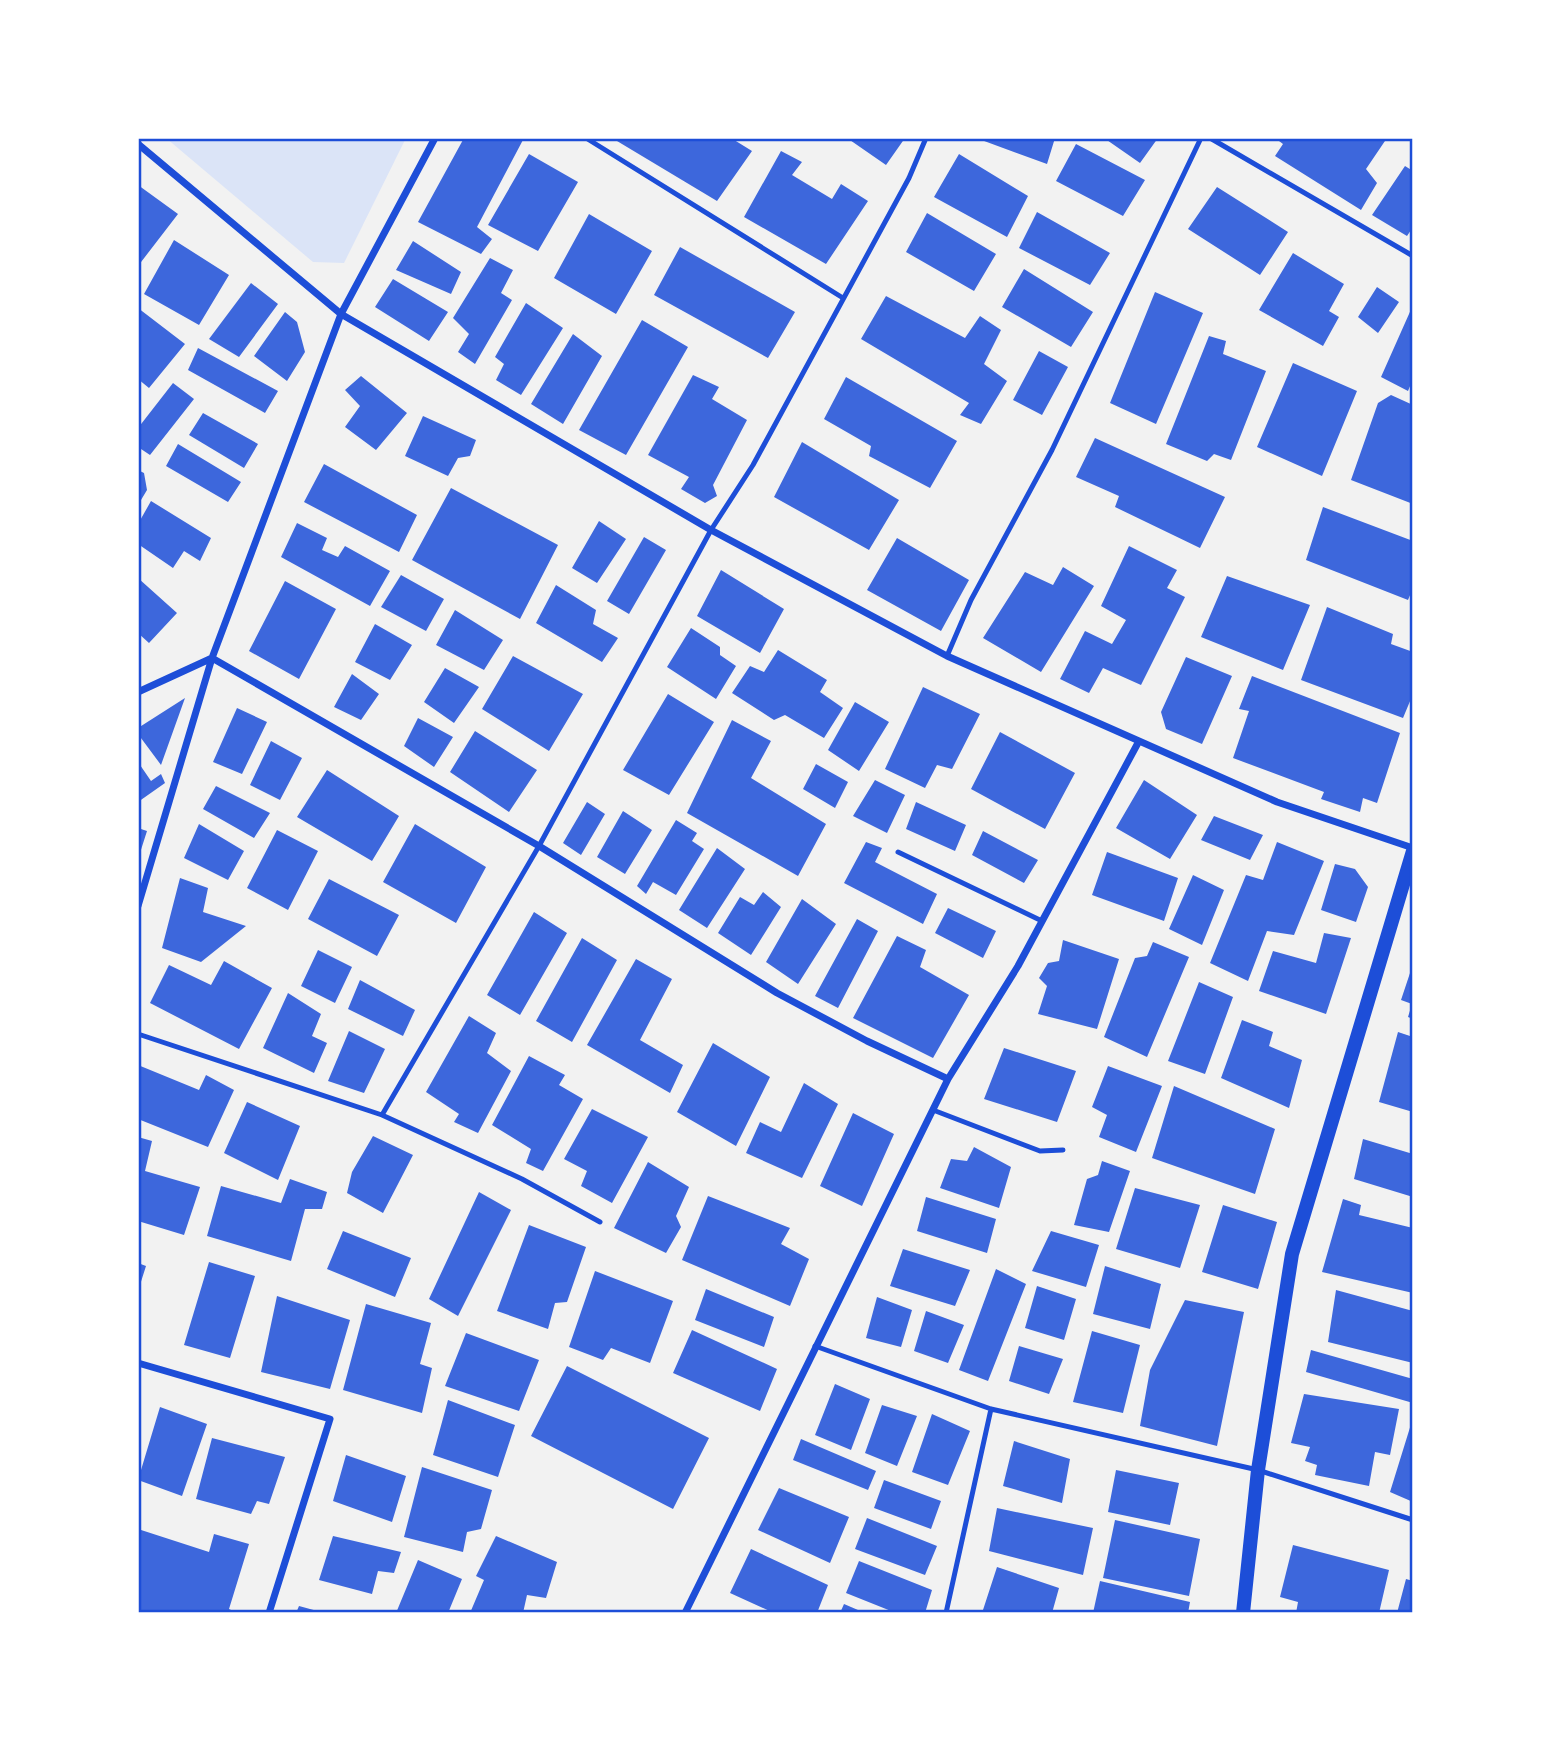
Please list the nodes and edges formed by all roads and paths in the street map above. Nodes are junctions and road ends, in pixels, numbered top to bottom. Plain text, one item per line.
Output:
1 (435, 138) edge
2 (586, 138) edge
3 (926, 138) edge
4 (1201, 138) edge
5 (1210, 138) edge
6 (138, 144) edge
7 (1413, 256) edge
8 (843, 298) junction
9 (341, 314) junction
10 (711, 530) junction
11 (947, 656) junction
12 (212, 658) junction
13 (138, 692) edge
14 (1139, 741) junction
15 (539, 846) junction
16 (1413, 849) edge
17 (898, 852) dead end
18 (138, 906) edge
19 (1042, 921) junction
20 (138, 1034) edge
21 (948, 1080) junction
22 (933, 1110) junction
23 (382, 1115) junction
24 (1063, 1150) dead end
25 (600, 1222) dead end
26 (815, 1346) junction
27 (138, 1363) edge
28 (991, 1409) junction
29 (1258, 1470) junction
30 (1413, 1520) edge
31 (269, 1613) edge
32 (685, 1613) edge
33 (946, 1613) edge
34 (1243, 1613) edge

1 - 9 street
2 - 8 lane
3 - 8 lane
4 - 11 lane
5 - 7 lane
6 - 9 street
8 - 10 lane
9 - 10 street
9 - 12 street
10 - 11 street
10 - 15 lane
11 - 14 street
12 - 13 street
12 - 15 street
12 - 18 street
14 - 16 street
14 - 19 street
15 - 21 street
15 - 23 lane
16 - 29 main road
17 - 19 lane
19 - 21 street
20 - 23 lane
21 - 22 street
22 - 24 lane
22 - 26 street
23 - 25 lane
26 - 28 lane
26 - 32 street
27 - 31 street
28 - 29 lane
28 - 33 lane
29 - 30 lane
29 - 34 main road

